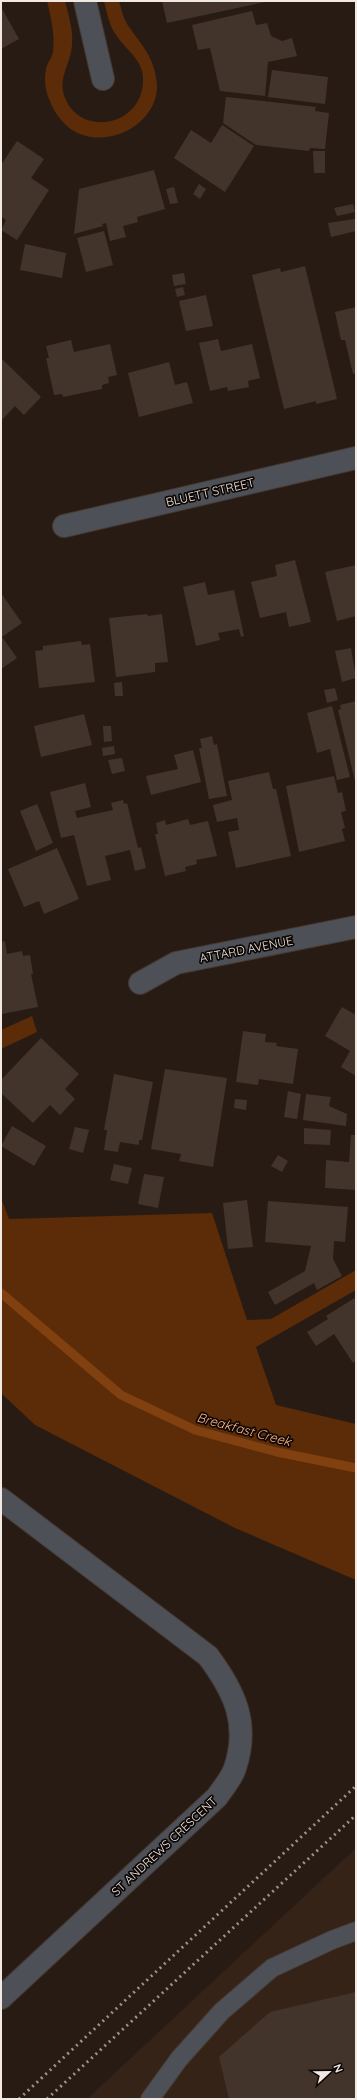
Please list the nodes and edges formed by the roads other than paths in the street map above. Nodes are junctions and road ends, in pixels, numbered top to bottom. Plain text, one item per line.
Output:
1 (85, 1) edge
2 (103, 79) dead end
3 (356, 458) edge
4 (64, 526) dead end
5 (356, 927) edge
6 (140, 984) dead end
7 (1, 1499) edge
8 (356, 1931) edge
9 (2, 1995) edge
10 (150, 2099) edge

1 - 2 street
3 - 4 street, BLUETT STREET
5 - 6 street, ATTARD AVENUE
7 - 9 street, ST ANDREWS CRESCENT
8 - 10 lane

